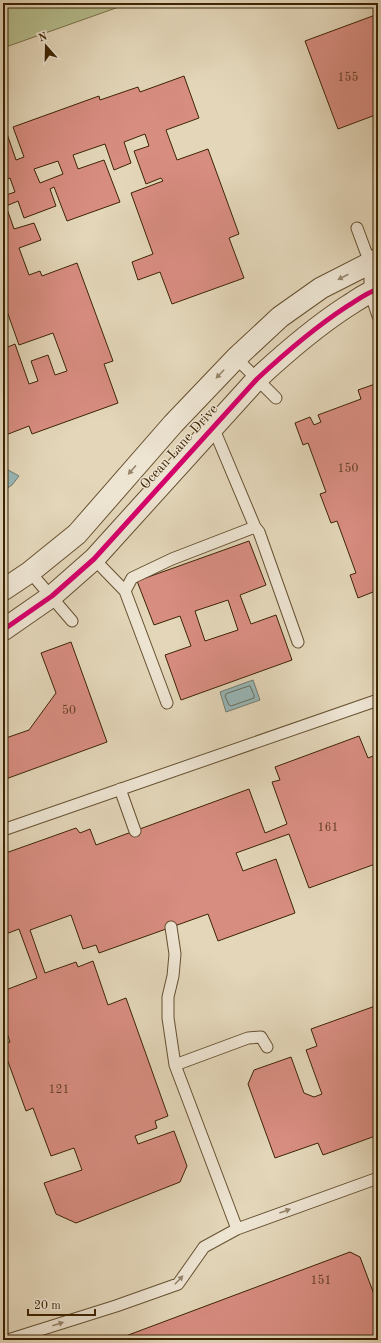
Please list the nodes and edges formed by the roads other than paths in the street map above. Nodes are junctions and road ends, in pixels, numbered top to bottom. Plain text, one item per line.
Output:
1 (356, 228) dead end
2 (374, 261) edge
3 (374, 290) edge
4 (378, 316) edge
5 (236, 358) junction
6 (257, 379) junction
7 (276, 398) dead end
8 (213, 427) junction
9 (255, 527) junction
10 (94, 559) junction
11 (30, 572) junction
12 (3, 590) edge
13 (125, 591) junction
14 (52, 596) junction
15 (72, 621) dead end
16 (3, 630) edge
17 (298, 642) dead end
18 (378, 700) edge
19 (167, 703) dead end
20 (120, 790) junction
21 (3, 830) edge
22 (135, 831) dead end
23 (171, 927) dead end
24 (267, 1047) dead end
25 (175, 1065) junction
26 (378, 1178) edge
27 (237, 1229) junction
28 (8, 1340) edge

1 - 2 lane
2 - 3 lane
2 -> 5 street, Ocean Lane Drive
3 - 4 lane
3 - 6 street, Ocean Lane Drive
5 - 6 lane
5 -> 11 street, Ocean Lane Drive
6 - 7 lane
6 - 8 street, Ocean Lane Drive
8 - 9 lane
8 - 10 street, Ocean Lane Drive
9 - 13 lane
9 - 17 lane
10 - 13 lane
10 - 14 street, Ocean Lane Drive
11 - 12 street, Ocean Lane Drive
11 - 14 lane
13 - 19 lane
14 - 15 lane
14 - 16 street, Ocean Lane Drive
18 - 20 lane
20 - 21 lane
20 - 22 lane
23 - 25 lane
24 - 25 lane
25 - 27 lane
27 -> 26 lane
28 -> 27 lane

